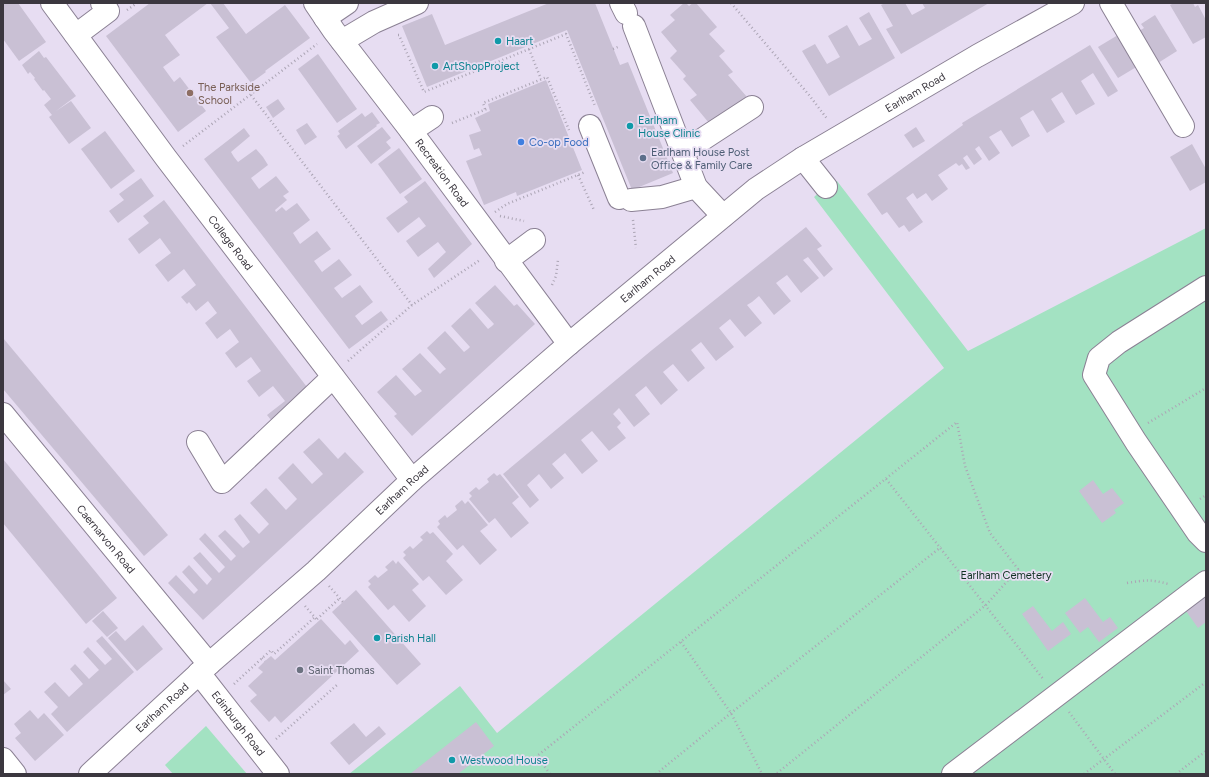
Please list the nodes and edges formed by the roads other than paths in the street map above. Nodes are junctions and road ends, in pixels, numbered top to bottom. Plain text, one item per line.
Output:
1 (52, 3) edge
2 (347, 3) edge
3 (417, 3) edge
4 (1073, 3) edge
5 (1111, 3) edge
6 (105, 7) edge
7 (627, 14) edge
8 (329, 23) edge
9 (75, 34) junction
10 (752, 107) dead end
11 (432, 117) dead end
12 (594, 120) road end
13 (1184, 126) dead end
14 (411, 131) junction
15 (683, 152) junction
16 (802, 158) junction
17 (696, 187) junction
18 (826, 188) dead end
19 (723, 216) junction
20 (530, 231) road end
21 (502, 254) junction
22 (1206, 287) edge
23 (569, 344) junction
24 (332, 376) junction
25 (3, 414) edge
26 (198, 442) dead end
27 (412, 480) junction
28 (1206, 541) edge
29 (1198, 588) edge
30 (204, 668) junction
31 (3, 759) edge
32 (16, 774) edge
33 (90, 774) edge
34 (278, 774) edge
35 (953, 774) edge

1 - 9 street, College Road
2 - 8 street
3 - 8 street
4 - 16 street, Earlham Road
5 - 13 street
6 - 9 street
7 - 15 street
8 - 14 street, Recreation Road
9 - 24 street, College Road
10 - 15 street
11 - 14 street
12 - 17 street
14 - 21 street, Recreation Road
15 - 17 street
16 - 18 street
16 - 19 street, Earlham Road
17 - 19 street
19 - 23 street, Earlham Road
20 - 21 street
21 - 23 street, Recreation Road
22 - 28 street
23 - 27 street, Earlham Road
24 - 26 street
24 - 27 street, College Road
25 - 30 street, Caernarvon Road
27 - 30 street, Earlham Road
29 - 35 street
30 - 33 street, Earlham Road
30 - 34 street, Edinburgh Road
31 - 32 street

